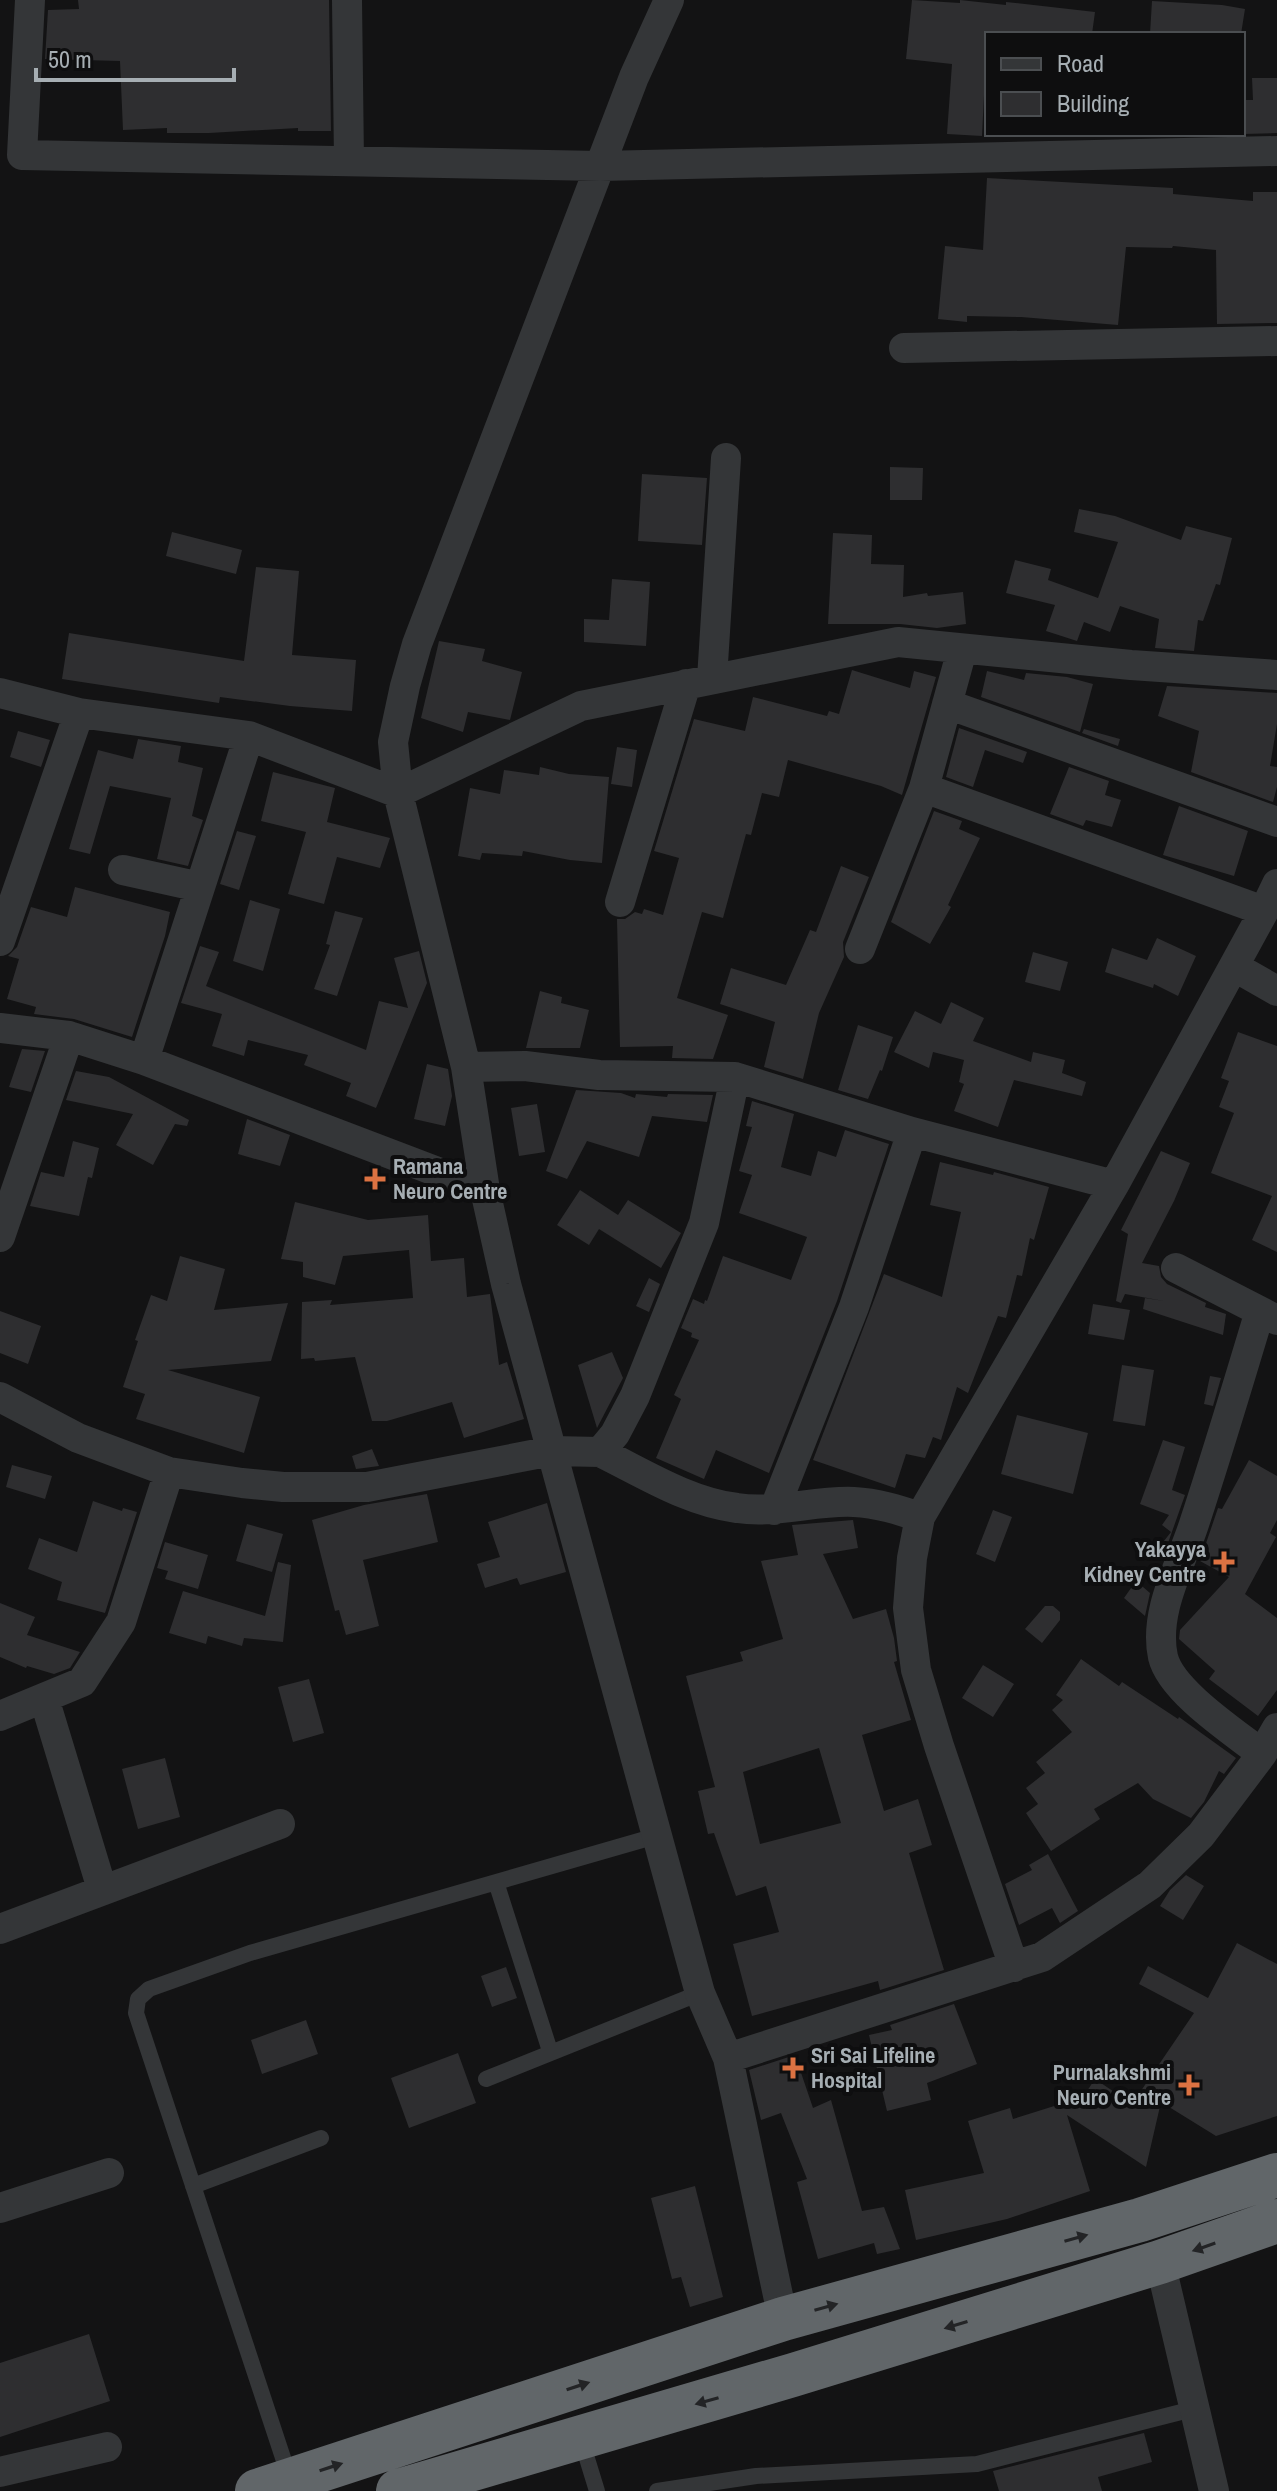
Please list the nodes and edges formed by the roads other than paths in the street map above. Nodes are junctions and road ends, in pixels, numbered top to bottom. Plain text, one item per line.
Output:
1 (30, 0) edge
2 (347, 0) edge
3 (669, 0) edge
4 (1277, 151) edge
5 (11, 154) edge
6 (349, 161) junction
7 (600, 166) junction
8 (1277, 341) edge
9 (904, 348) dead end
10 (726, 458) dead end
11 (962, 650) junction
12 (1276, 667) edge
13 (699, 682) junction
14 (0, 693) edge
15 (947, 704) junction
16 (79, 713) junction
17 (249, 736) junction
18 (924, 788) junction
19 (398, 793) junction
20 (1277, 822) edge
21 (123, 870) dead end
22 (200, 887) junction
23 (1271, 898) edge
24 (620, 902) dead end
25 (0, 941) edge
26 (860, 949) dead end
27 (1235, 967) junction
28 (1277, 991) edge
29 (0, 1028) edge
30 (69, 1036) junction
31 (144, 1060) junction
32 (466, 1067) junction
33 (735, 1077) junction
34 (912, 1132) junction
35 (1114, 1185) junction
36 (485, 1190) junction
37 (0, 1237) edge
38 (1176, 1268) dead end
39 (1268, 1315) edge
40 (2, 1407) edge
41 (552, 1451) junction
42 (600, 1452) junction
43 (169, 1472) junction
44 (774, 1510) junction
45 (920, 1517) junction
46 (44, 1698) junction
47 (0, 1716) edge
48 (1273, 1737) edge
49 (280, 1824) dead end
50 (656, 1836) junction
51 (496, 1882) junction
52 (102, 1889) junction
53 (0, 1929) edge
54 (1014, 1967) junction
55 (700, 1993) junction
56 (550, 2051) junction
57 (728, 2058) junction
58 (486, 2079) dead end
59 (321, 2138) dead end
60 (109, 2173) dead end
61 (1277, 2175) edge
62 (193, 2186) junction
63 (0, 2208) edge
64 (1277, 2221) edge
65 (1160, 2262) junction
66 (783, 2319) junction
67 (1193, 2409) junction
68 (581, 2438) junction
69 (107, 2447) dead end
70 (0, 2472) edge
71 (274, 2486) edge
72 (398, 2491) edge
73 (597, 2491) edge
74 (657, 2491) edge
75 (1214, 2491) edge

1 - 5 street
2 - 6 street
3 - 7 street
4 - 7 street
5 - 6 street
6 - 7 street
7 - 19 street
8 - 9 street
10 - 13 street
11 - 12 street
11 - 13 street
11 - 15 street
13 - 19 street
13 - 24 street
14 - 16 street
15 - 18 street
15 - 20 street
16 - 17 street
16 - 25 street
17 - 19 street
17 - 22 street
18 - 23 street
18 - 26 street
19 - 32 street
21 - 22 street
22 - 31 street
23 - 27 street
27 - 28 street
27 - 35 street
29 - 30 street
30 - 31 street
30 - 37 street
31 - 36 street
32 - 33 street
32 - 36 street
33 - 34 street
33 - 42 street
34 - 35 street
34 - 44 street
35 - 45 street
36 - 41 street
38 - 39 street
39 - 48 street
40 - 43 street
41 - 42 street
41 - 43 street
41 - 50 street
42 - 44 street
43 - 46 street
44 - 45 street
45 - 54 street
46 - 47 street
46 - 52 street
48 - 54 street
49 - 52 street
50 - 51 lane
50 - 55 street
51 - 56 lane
51 - 62 lane
52 - 53 street
54 - 57 street
55 - 56 lane
55 - 57 street
56 - 58 lane
57 - 66 street
59 - 62 lane
60 - 63 street
66 -> 61 highway
62 - 71 lane
64 -> 65 highway
65 - 67 street
65 -> 68 highway
71 -> 66 highway
67 - 74 lane
67 - 75 street
68 - 72 highway
68 - 73 lane
69 - 70 street

